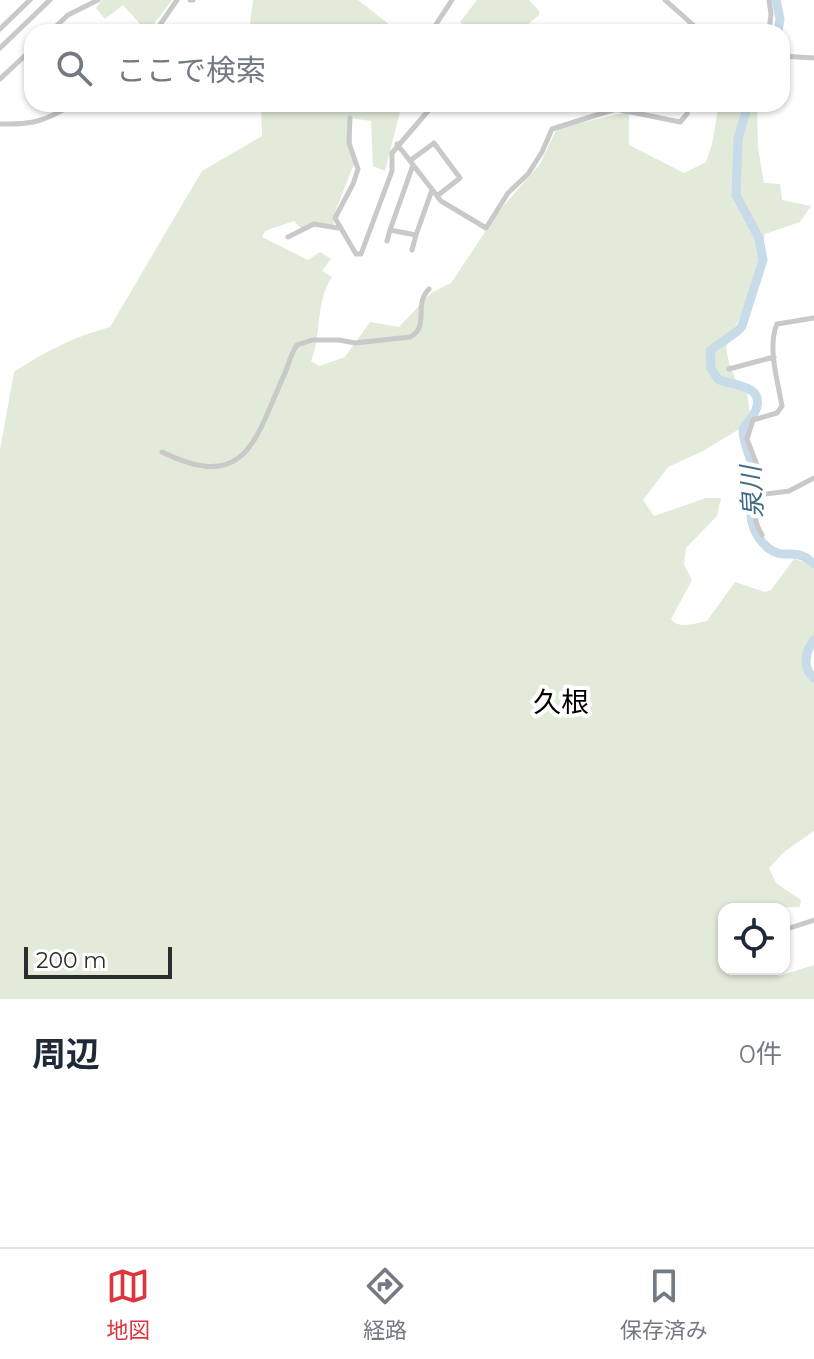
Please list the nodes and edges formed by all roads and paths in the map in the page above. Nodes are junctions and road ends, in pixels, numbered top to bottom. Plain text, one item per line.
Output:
1 (50, 0) edge
2 (98, 0) edge
3 (177, 0) edge
4 (452, 0) edge
5 (665, 0) edge
6 (769, 0) edge
7 (27, 1) edge
8 (25, 24) edge
9 (58, 24) edge
10 (160, 24) edge
11 (436, 24) edge
12 (692, 24) edge
13 (770, 24) edge
14 (24, 25) edge
15 (0, 29) edge
16 (0, 48) edge
17 (24, 56) edge
18 (790, 56) edge
19 (814, 58) edge
20 (0, 79) edge
21 (60, 112) edge
22 (427, 112) edge
23 (606, 112) edge
24 (631, 112) edge
25 (687, 112) edge
26 (350, 118) dead end
27 (0, 124) edge
28 (397, 144) junction
29 (412, 162) junction
30 (433, 189) junction
31 (437, 196) junction
32 (339, 228) junction
33 (390, 230) junction
34 (416, 235) junction
35 (288, 237) dead end
36 (387, 241) dead end
37 (412, 250) dead end
38 (429, 289) dead end
39 (814, 318) edge
40 (774, 357) junction
41 (729, 369) dead end
42 (162, 452) dead end
43 (814, 478) edge
44 (758, 495) junction
45 (762, 535) dead end
46 (814, 920) edge
47 (790, 928) edge

1 - 8 street
2 - 9 street
3 - 10 street
4 - 11 street
5 - 12 street
6 - 13 street
7 - 15 street
14 - 16 street
17 - 20 street
18 - 19 street
21 - 27 street
22 - 28 street
23 - 31 street
24 - 25 street
26 - 32 street
28 - 29 street
28 - 32 street
29 - 30 street
29 - 31 street
29 - 33 street
30 - 31 street
30 - 34 street
32 - 35 street
33 - 34 street
33 - 36 street
34 - 37 street
38 - 42 street
39 - 40 street
40 - 41 street
40 - 44 street
43 - 44 street
44 - 45 street
46 - 47 street

